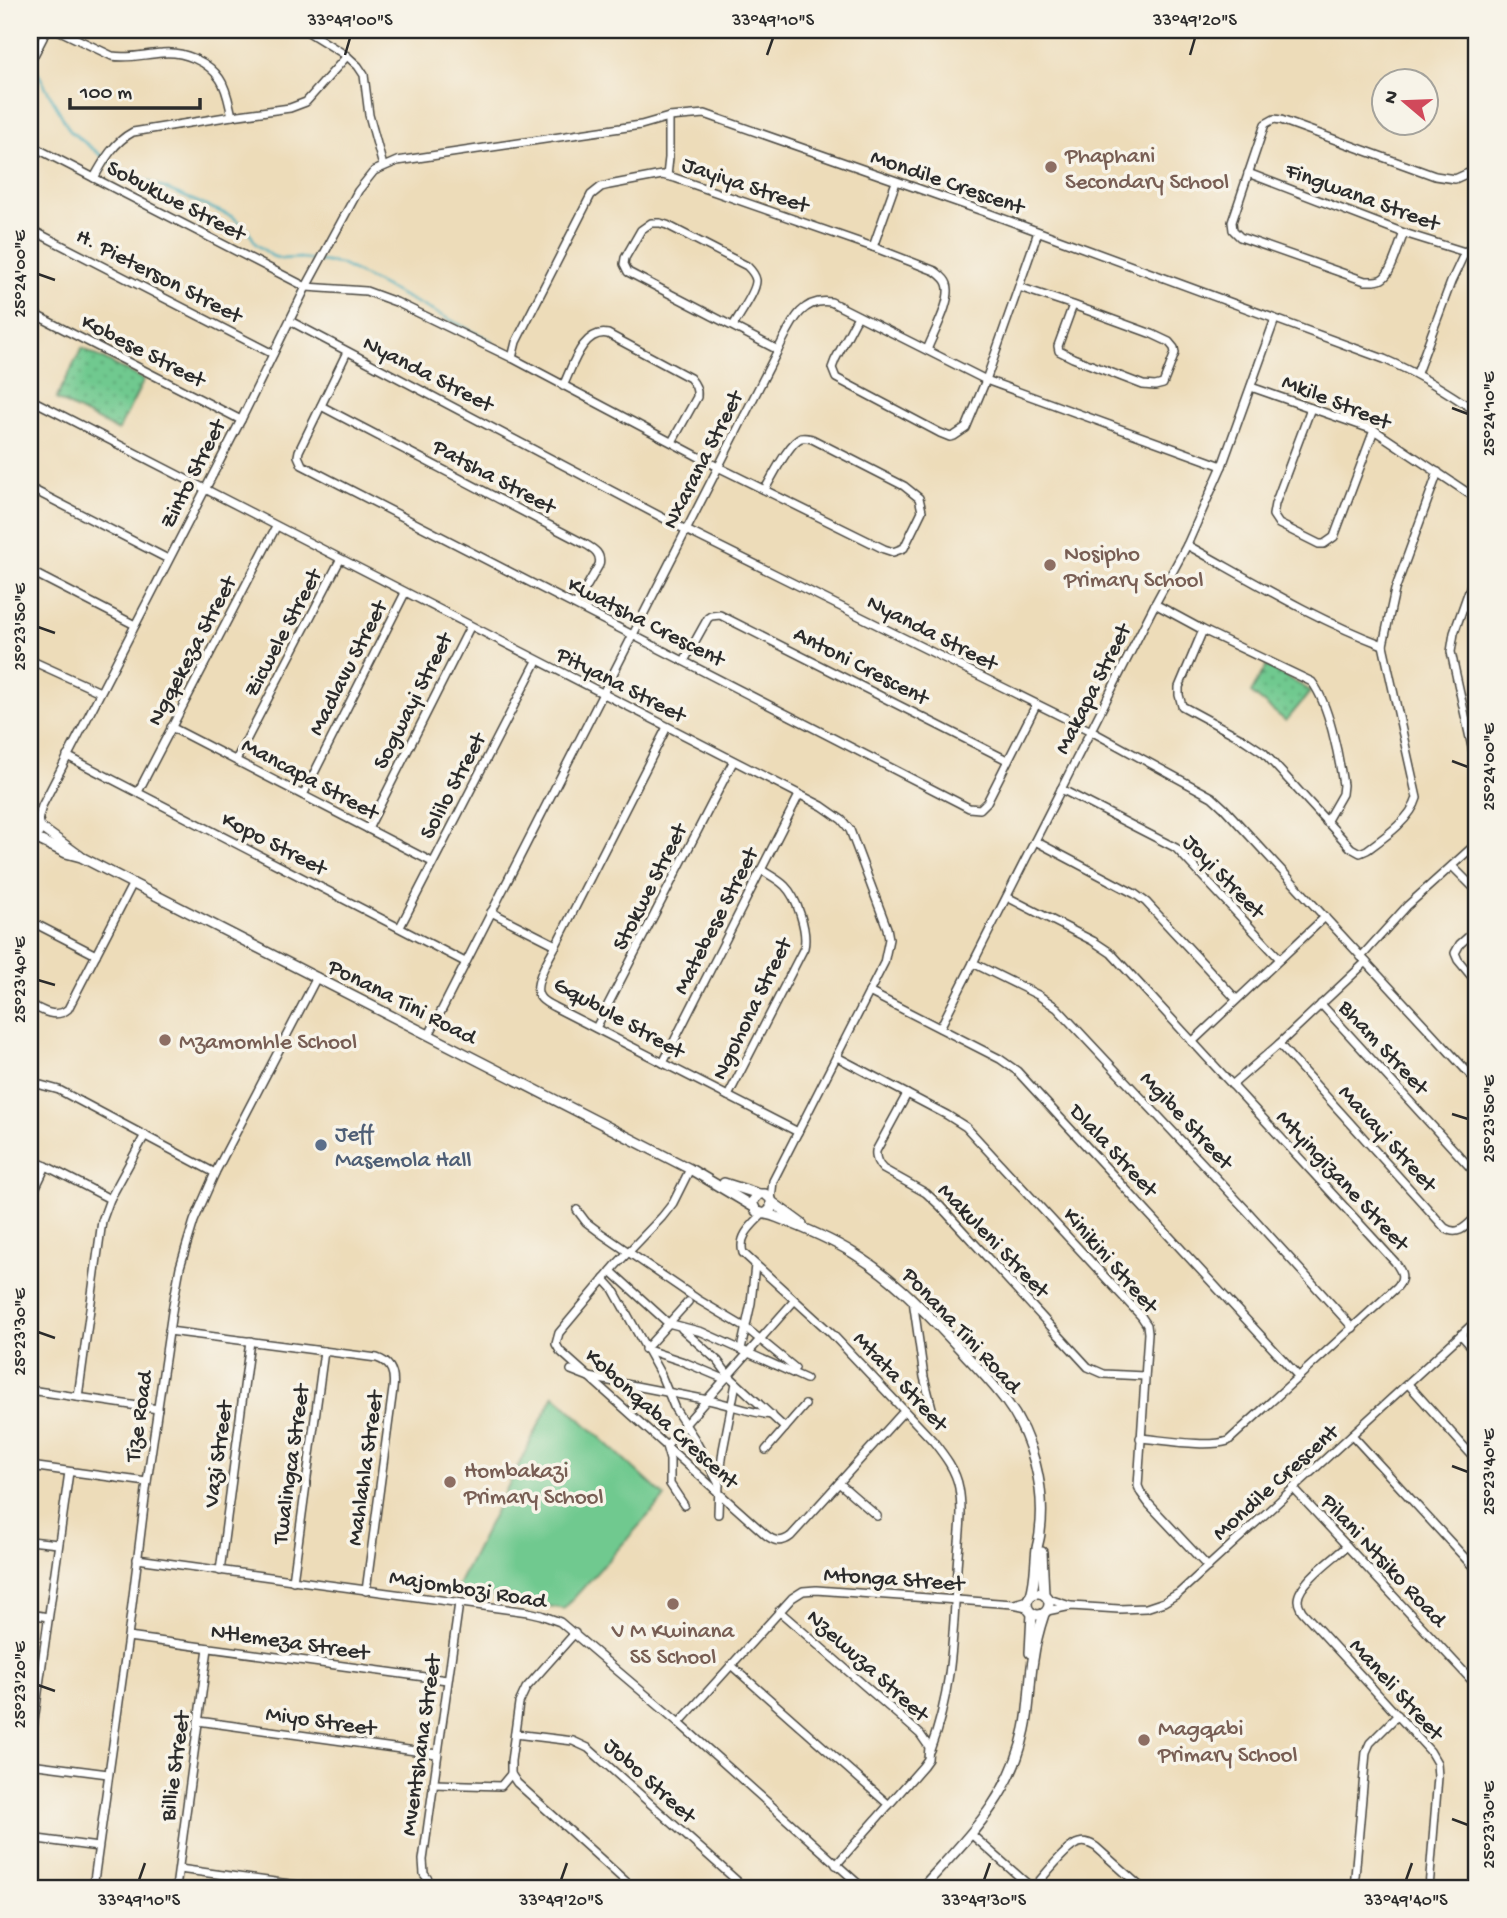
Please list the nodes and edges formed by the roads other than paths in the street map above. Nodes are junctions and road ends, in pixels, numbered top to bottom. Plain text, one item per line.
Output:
1 (47, 30) edge
2 (58, 30) edge
3 (305, 30) edge
4 (347, 57) junction
5 (30, 60) edge
6 (232, 116) junction
7 (670, 117) junction
8 (30, 145) edge
9 (383, 166) junction
10 (1477, 169) edge
11 (1248, 173) junction
12 (667, 176) junction
13 (94, 178) junction
14 (895, 182) junction
15 (30, 229) edge
16 (1038, 232) junction
17 (1404, 233) junction
18 (1477, 244) edge
19 (873, 247) junction
20 (1465, 252) junction
21 (306, 287) junction
22 (1019, 287) junction
23 (1073, 305) junction
24 (30, 312) edge
25 (858, 316) junction
26 (1275, 319) junction
27 (290, 321) junction
28 (733, 326) junction
29 (778, 349) junction
30 (926, 350) junction
31 (347, 352) junction
32 (273, 354) junction
33 (512, 358) junction
34 (1417, 373) junction
35 (986, 380) junction
36 (564, 386) junction
37 (1251, 387) junction
38 (30, 399) edge
39 (321, 406) junction
40 (1311, 408) junction
41 (1477, 412) edge
42 (241, 420) junction
43 (1374, 430) junction
44 (672, 442) junction
45 (1222, 466) junction
46 (718, 467) junction
47 (1438, 472) junction
48 (30, 488) edge
49 (205, 489) junction
50 (765, 489) junction
51 (1477, 499) edge
52 (276, 527) junction
53 (686, 530) junction
54 (1187, 545) junction
55 (168, 559) junction
56 (340, 560) junction
57 (1477, 568) edge
58 (30, 571) edge
59 (405, 593) junction
60 (1469, 593) junction
61 (1477, 597) edge
62 (1155, 604) junction
63 (576, 605) junction
64 (135, 625) junction
65 (470, 626) junction
66 (1203, 630) junction
67 (633, 635) junction
68 (1383, 645) junction
69 (30, 660) edge
70 (537, 661) junction
71 (684, 661) junction
72 (100, 692) junction
73 (603, 695) junction
74 (1036, 705) junction
75 (171, 727) junction
76 (667, 727) junction
77 (1091, 731) junction
78 (67, 756) junction
79 (236, 760) junction
80 (1007, 760) junction
81 (733, 762) junction
82 (1477, 770) edge
83 (1061, 789) junction
84 (138, 792) junction
85 (303, 795) junction
86 (799, 795) junction
87 (35, 820) edge
88 (1326, 822) junction
89 (368, 829) junction
90 (31, 837) edge
91 (1035, 841) junction
92 (1477, 843) edge
93 (81, 857) junction
94 (432, 862) junction
95 (1452, 866) junction
96 (761, 870) junction
97 (133, 883) junction
98 (1477, 891) edge
99 (1007, 897) junction
100 (491, 912) junction
101 (1325, 917) junction
102 (30, 921) edge
103 (400, 927) junction
104 (1477, 929) edge
105 (556, 945) junction
106 (96, 955) junction
107 (1280, 959) junction
108 (1363, 959) junction
109 (465, 962) junction
110 (974, 963) junction
111 (317, 977) junction
112 (1477, 983) edge
113 (869, 992) junction
114 (1236, 999) junction
115 (30, 1004) edge
116 (1321, 1004) junction
117 (596, 1028) junction
118 (940, 1028) junction
119 (429, 1035) junction
120 (1192, 1042) junction
121 (1279, 1044) junction
122 (837, 1057) junction
123 (663, 1063) junction
124 (30, 1082) edge
125 (1477, 1082) edge
126 (1232, 1085) junction
127 (907, 1094) junction
128 (729, 1096) junction
129 (798, 1132) junction
130 (145, 1135) junction
131 (30, 1159) edge
132 (47, 1166) junction
133 (690, 1169) junction
134 (215, 1173) junction
135 (1477, 1175) edge
136 (706, 1178) junction
137 (773, 1181) junction
138 (760, 1194) junction
139 (30, 1199) edge
140 (110, 1199) junction
141 (772, 1200) junction
142 (753, 1207) junction
143 (577, 1210) dead end
144 (764, 1214) junction
145 (1477, 1216) edge
146 (751, 1225) junction
147 (811, 1231) junction
148 (629, 1253) junction
149 (755, 1265) junction
150 (611, 1271) junction
151 (604, 1279) junction
152 (913, 1300) junction
153 (794, 1301) junction
154 (688, 1302) dead end
155 (1477, 1320) edge
156 (672, 1324) junction
157 (746, 1328) junction
158 (1353, 1328) junction
159 (169, 1331) junction
160 (1461, 1335) junction
161 (761, 1339) junction
162 (250, 1342) junction
163 (646, 1347) junction
164 (741, 1349) junction
165 (324, 1352) junction
166 (749, 1353) junction
167 (1477, 1353) edge
168 (795, 1368) dead end
169 (571, 1370) dead end
170 (1144, 1376) junction
171 (589, 1377) junction
172 (728, 1377) junction
173 (1298, 1377) junction
174 (806, 1379) dead end
175 (736, 1383) junction
176 (1408, 1384) junction
177 (30, 1390) edge
178 (668, 1393) junction
179 (78, 1397) junction
180 (708, 1400) junction
181 (732, 1405) junction
182 (805, 1405) dead end
183 (158, 1409) junction
184 (904, 1410) junction
185 (772, 1415) junction
186 (935, 1420) dead end
187 (685, 1425) junction
188 (785, 1428) junction
189 (1352, 1436) junction
190 (1140, 1438) junction
191 (666, 1446) junction
192 (766, 1450) dead end
193 (1477, 1461) edge
194 (30, 1466) edge
195 (69, 1472) junction
196 (147, 1482) junction
197 (839, 1483) junction
198 (719, 1488) junction
199 (1293, 1488) junction
200 (684, 1505) dead end
201 (718, 1514) dead end
202 (877, 1517) dead end
203 (1040, 1532) junction
204 (30, 1541) edge
205 (58, 1544) junction
206 (1347, 1546) junction
207 (137, 1559) junction
208 (1208, 1567) junction
209 (220, 1571) junction
210 (1477, 1571) edge
211 (293, 1581) junction
212 (366, 1591) junction
213 (1046, 1596) junction
214 (955, 1601) junction
215 (458, 1603) junction
216 (1029, 1604) junction
217 (1071, 1606) junction
218 (779, 1611) junction
219 (1046, 1613) junction
220 (30, 1614) edge
221 (48, 1617) junction
222 (575, 1633) junction
223 (128, 1637) junction
224 (208, 1648) junction
225 (1032, 1661) junction
226 (731, 1665) junction
227 (447, 1680) junction
228 (1477, 1686) edge
229 (34, 1690) edge
230 (1398, 1716) junction
231 (198, 1721) junction
232 (679, 1723) junction
233 (514, 1734) junction
234 (30, 1749) edge
235 (930, 1750) junction
236 (437, 1754) junction
237 (30, 1764) edge
238 (108, 1774) junction
239 (511, 1774) junction
240 (433, 1784) junction
241 (889, 1805) junction
242 (971, 1834) junction
243 (30, 1838) edge
244 (98, 1847) junction
245 (836, 1865) junction
246 (179, 1869) junction
247 (93, 1888) edge
248 (176, 1888) edge
249 (320, 1888) edge
250 (435, 1888) edge
251 (633, 1888) edge
252 (745, 1888) edge
253 (863, 1888) edge
254 (922, 1888) edge
255 (1032, 1888) edge
256 (1142, 1888) edge
257 (1354, 1888) edge
258 (1429, 1888) edge

1 - 5 street
2 - 6 street
3 - 4 street
4 - 6 street
4 - 9 street
6 - 13 street
7 - 9 street, Mondile Crescent
7 - 12 street
7 - 14 street, Mondile Crescent
8 - 13 street, Sobukwe Street
9 - 21 street, Zinto Street
10 - 11 street
11 - 17 street, Fingwana Street
11 - 17 street
12 - 19 street, Jayiya Street
12 - 33 street, Jayiya Street
13 - 21 street, Sobukwe Street
14 - 16 street, Mondile Crescent
14 - 19 street
15 - 32 street, H. Pieterson Street
16 - 22 street
16 - 26 street, Mondile Crescent
17 - 20 street, Fingwana Street
18 - 20 street
19 - 30 street, Jayiya Street
20 - 34 street
21 - 27 street, Zinto Street
21 - 33 street
22 - 23 street
22 - 35 street
23 - 23 street
24 - 42 street, Kobese Street
25 - 29 street, Nxarana Street
25 - 30 street, Nxarana Street
25 - 35 street
26 - 34 street, Mondile Crescent
26 - 37 street, Makapa Street
27 - 31 street, Nyanda Street
27 - 32 street, Zinto Street
28 - 28 street
28 - 29 street
29 - 46 street, Nxarana Street
30 - 35 street, Nxarana Street
31 - 39 street, Kwatsha Crescent
31 - 53 street, Nyanda Street
32 - 42 street, Zinto Street
33 - 36 street
34 - 41 street, Mondile Crescent
35 - 45 street, Nxarana Street
36 - 44 street
36 - 44 street
37 - 40 street, Mkile Street
37 - 45 street, Makapa Street
38 - 49 street, Pityana Street
39 - 63 street, Kwatsha Crescent
39 - 63 street, Patsha Street
40 - 43 street, Mkile Street
40 - 43 street
42 - 49 street, Zinto Street
43 - 47 street, Mkile Street
44 - 46 street
45 - 54 street, Makapa Street
46 - 50 street
46 - 53 street, Nxarana Street
47 - 51 street, Mkile Street
47 - 68 street
48 - 55 street
49 - 52 street, Pityana Street
49 - 55 street, Zinto Street
50 - 50 street
52 - 56 street, Pityana Street
52 - 75 street, Ngqekeza Street
53 - 67 street, Nxarana Street
53 - 74 street, Nyanda Street
54 - 62 street, Makapa Street
54 - 68 street
55 - 64 street, Zinto Street
56 - 59 street, Pityana Street
56 - 79 street, Zicwele Street
57 - 60 street
58 - 64 street
59 - 65 street, Pityana Street
59 - 85 street, Madlavu Street
60 - 61 street
60 - 82 street
62 - 66 street
62 - 77 street, Makapa Street
63 - 67 street, Kwatsha Crescent
64 - 72 street, Zinto Street
65 - 70 street, Pityana Street
65 - 89 street, Sogwayi Street
66 - 88 street
66 - 88 street
67 - 71 street, Kwatsha Crescent
67 - 73 street, Nxarana Street
68 - 88 street
69 - 72 street
70 - 73 street, Pityana Street
70 - 94 street, Solilo Street
71 - 80 street, Antoni Crescent
71 - 80 street, Kwatsha Crescent
72 - 78 street, Zinto Street
73 - 76 street, Pityana Street
73 - 100 street, Nxarana Street
74 - 77 street, Nyanda Street
74 - 80 street, Kwatsha Crescent
75 - 79 street, Mancapa Street
75 - 84 street, Ngqekeza Street
76 - 81 street, Pityana Street
76 - 105 street, Gqubule Street
77 - 83 street, Makapa Street
77 - 101 street, Nyanda Street
78 - 84 street, Kopo Street
78 - 87 street, Zinto Street
79 - 85 street, Mancapa Street
81 - 86 street, Pityana Street
81 - 117 street, Stokwe Street
83 - 91 street, Makapa Street
83 - 107 street, Joyi Street
84 - 103 street, Kopo Street
85 - 89 street, Mancapa Street
86 - 96 street, Matebese Street
86 - 113 street, Pityana Street
87 - 90 street
87 - 93 street, Ponana Tini Road
89 - 94 street, Mancapa Street
90 - 93 street, Ponana Tini Road
91 - 99 street, Makapa Street
91 - 114 street
92 - 95 street
93 - 97 street, Ponana Tini Road
94 - 103 street, Solilo Street
95 - 98 street
95 - 108 street
96 - 123 street, Matebese Street
96 - 128 street, Ngohona Street
97 - 106 street
97 - 111 street, Ponana Tini Road
99 - 110 street, Makapa Street
99 - 120 street, Mtyingizane Street
100 - 105 street
100 - 109 street, Nxarana Street
101 - 107 street
101 - 108 street, Nyanda Street
102 - 106 street
103 - 109 street, Kopo Street
104 - 112 street
105 - 117 street, Gqubule Street
106 - 115 street
107 - 114 street
108 - 116 street
108 - 125 street, Nyanda Street
109 - 119 street, Nxarana Street
110 - 118 street, Makapa Street
110 - 158 street, Mgibe Street
111 - 119 street, Ponana Tini Road
111 - 134 street, Tize Road
113 - 118 street, Dlala Street
113 - 122 street, Pityana Street
114 - 120 street
116 - 121 street
116 - 135 street, Bham Street
117 - 123 street, Gqubule Street
118 - 173 street, Dlala Street
119 - 133 street, Ponana Tini Road
120 - 126 street, Mtyingizane Street
121 - 126 street
121 - 145 street, Mavayi Street
122 - 127 street, Kinikini Street
122 - 129 street, Pityana Street
123 - 128 street, Gqubule Street
124 - 130 street
126 - 158 street, Mtyingizane Street
127 - 170 street, Kinikini Street
127 - 170 street, Makuleni Street
128 - 129 street, Gqubule Street
129 - 137 street, Pityana Street
130 - 134 street
130 - 140 street
131 - 132 street
132 - 139 street
132 - 140 street
133 - 136 street, Ponana Tini Road
133 - 148 street, Kobonqaba Crescent
134 - 159 street, Tize Road
136 - 138 street, Ponana Tini Road
136 - 142 street, Ponana Tini Road
137 - 138 street, Pityana Street
137 - 141 street, Pityana Street
138 - 141 street
138 - 142 street
140 - 179 street
141 - 144 street
141 - 147 street, Ponana Tini Road
142 - 144 street
142 - 146 street, Mtata Street
143 - 148 street
144 - 146 street
144 - 147 street, Ponana Tini Road
146 - 149 street, Mtata Street
147 - 152 street, Ponana Tini Road
148 - 150 street, Kobonqaba Crescent
148 - 157 street
149 - 153 street, Mtata Street
149 - 157 street
150 - 151 street, Kobonqaba Crescent
150 - 156 street
151 - 163 street
151 - 171 street, Kobonqaba Crescent
152 - 186 street
152 - 203 street, Ponana Tini Road
153 - 161 street
153 - 184 street, Mtata Street
154 - 156 street
155 - 160 street, Mondile Crescent
156 - 163 street
156 - 164 street
156 - 172 street
157 - 161 street
157 - 164 street
158 - 173 street, Mtyingizane Street
159 - 162 street, Mahlahla Street
159 - 183 street, Tize Road
160 - 167 street
160 - 176 street, Mondile Crescent
161 - 166 street
161 - 168 street
162 - 165 street, Mahlahla Street
162 - 209 street, Vazi Street
163 - 172 street
163 - 178 street
164 - 166 street
165 - 211 street, Twalingca Street
165 - 212 street, Mahlahla Street
166 - 172 street
166 - 174 street
169 - 171 street
170 - 190 street, Kinikini Street
171 - 178 street
171 - 191 street, Kobonqaba Crescent
172 - 175 street
172 - 180 street
173 - 190 street, Mtyingizane Street
175 - 181 street
175 - 185 street
176 - 189 street, Mondile Crescent
176 - 193 street
177 - 179 street
178 - 180 street
178 - 187 street
179 - 183 street
180 - 181 street
180 - 187 street
181 - 185 street
181 - 198 street
182 - 188 street
183 - 196 street, Tize Road
184 - 197 street, Kobonqaba Crescent
184 - 214 street, Mtata Street
185 - 188 street
187 - 191 street
187 - 198 street
188 - 192 street
189 - 199 street, Mondile Crescent
189 - 210 street
190 - 208 street, Kinikini Street
191 - 198 street, Kobonqaba Crescent
191 - 200 street
194 - 195 street
195 - 196 street
195 - 205 street
196 - 207 street, Tize Road
197 - 198 street, Kobonqaba Crescent
197 - 202 street
198 - 201 street
199 - 206 street, Pilani Ntsiko Road
199 - 208 street, Mondile Crescent
203 - 213 street, Ponana Tini Road
203 - 216 street, Ponana Tini Road
204 - 205 street
205 - 221 street
206 - 228 street, Pilani Ntsiko Road
206 - 230 street, Maneli Street
207 - 209 street, Majombozi Road
207 - 223 street, Tize Road
208 - 217 street, Mondile Crescent
209 - 211 street, Majombozi Road
211 - 212 street, Majombozi Road
212 - 215 street, Majombozi Road
213 - 216 street
213 - 217 street, Mondile Crescent
213 - 219 street, Ponana Tini Road
214 - 216 street, Mtonga Street
214 - 218 street, Mtonga Street
214 - 235 street, Mtata Street
215 - 222 street, Majombozi Road
215 - 227 street, Mventshana Street
216 - 219 street
216 - 225 street, Ponana Tini Road
217 - 219 street, Mondile Crescent
218 - 226 street, Nzewuza Street
218 - 235 street, Nzewuza Street
219 - 225 street, Ponana Tini Road
220 - 221 street
221 - 229 street
222 - 232 street, Majombozi Road
222 - 233 street
223 - 224 street, Ntlemeza Street
223 - 238 street, Tize Road
224 - 227 street, Ntlemeza Street
224 - 231 street, Billie Street
225 - 242 street, Ponana Tini Road
226 - 232 street, Nzewuza Street
226 - 241 street
227 - 236 street, Mventshana Street
229 - 234 street
230 - 257 street
230 - 258 street, Maneli Street
231 - 236 street, Miyo Street
231 - 246 street, Billie Street
232 - 245 street, Majombozi Road
233 - 239 street
233 - 252 street, Jobo Street
235 - 241 street, Nzewuza Street
236 - 240 street, Mventshana Street
237 - 238 street
238 - 244 street, Tize Road
239 - 240 street
239 - 251 street
240 - 250 street, Mventshana Street
241 - 245 street, Nzewuza Street
242 - 254 street, Ponana Tini Road
242 - 255 street
243 - 244 street
244 - 247 street, Tize Road
245 - 253 street, Majombozi Road
246 - 248 street, Billie Street
246 - 249 street
255 - 256 street

